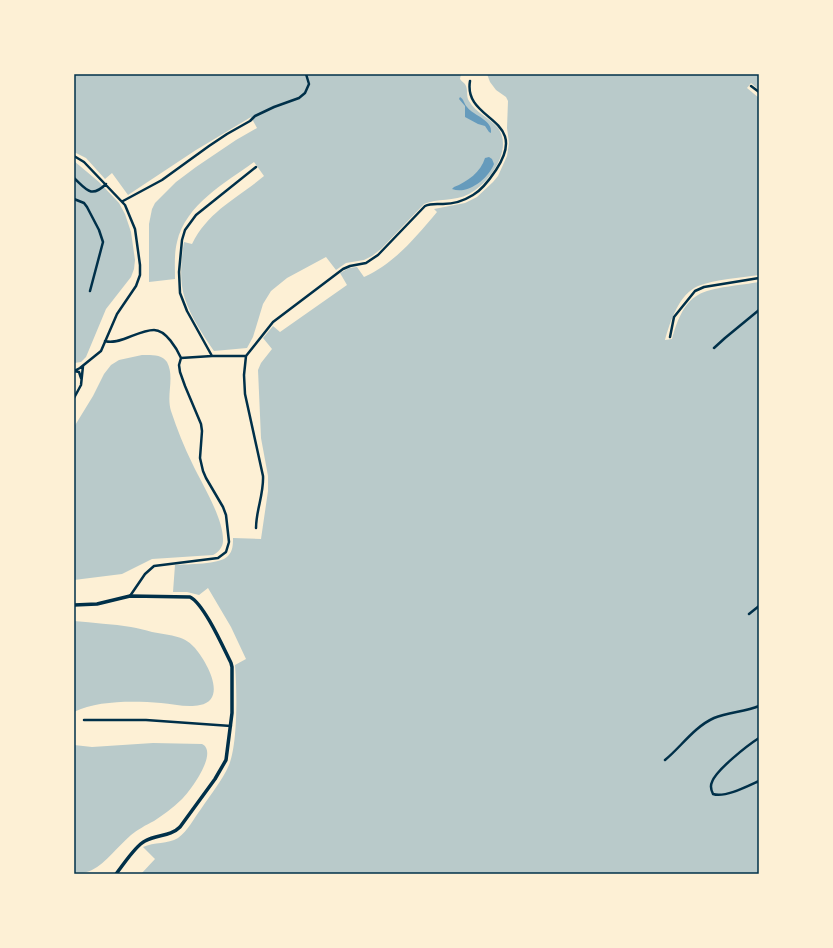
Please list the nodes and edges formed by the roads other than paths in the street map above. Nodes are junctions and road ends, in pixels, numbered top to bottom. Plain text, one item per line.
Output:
1 (306, 74) edge
2 (470, 82) dead end
3 (751, 86) dead end
4 (759, 92) edge
5 (74, 156) edge
6 (256, 167) dead end
7 (74, 178) edge
8 (106, 184) junction
9 (74, 198) edge
10 (123, 201) junction
11 (759, 278) edge
12 (90, 291) dead end
13 (759, 310) edge
14 (670, 337) dead end
15 (105, 341) junction
16 (714, 348) dead end
17 (212, 356) junction
18 (246, 356) junction
19 (181, 358) junction
20 (83, 365) junction
21 (74, 371) edge
22 (81, 384) junction
23 (74, 398) edge
24 (256, 528) dead end
25 (130, 596) junction
26 (74, 605) edge
27 (759, 606) edge
28 (749, 614) dead end
29 (759, 706) edge
30 (84, 720) dead end
31 (231, 726) junction
32 (759, 738) edge
33 (665, 760) dead end
34 (759, 781) edge
35 (116, 874) edge

1 - 10 street
2 - 18 street
3 - 4 street
5 - 8 street
6 - 17 street
7 - 8 street
8 - 10 street
9 - 12 street
10 - 15 street
11 - 14 street
13 - 16 street
15 - 19 street
15 - 20 street
17 - 18 street
17 - 19 street
18 - 24 street
19 - 25 street
20 - 21 street
20 - 22 street
21 - 22 street
22 - 23 street
25 - 26 street
25 - 31 street
27 - 28 street
29 - 33 street
30 - 31 street
31 - 35 street
32 - 34 street

